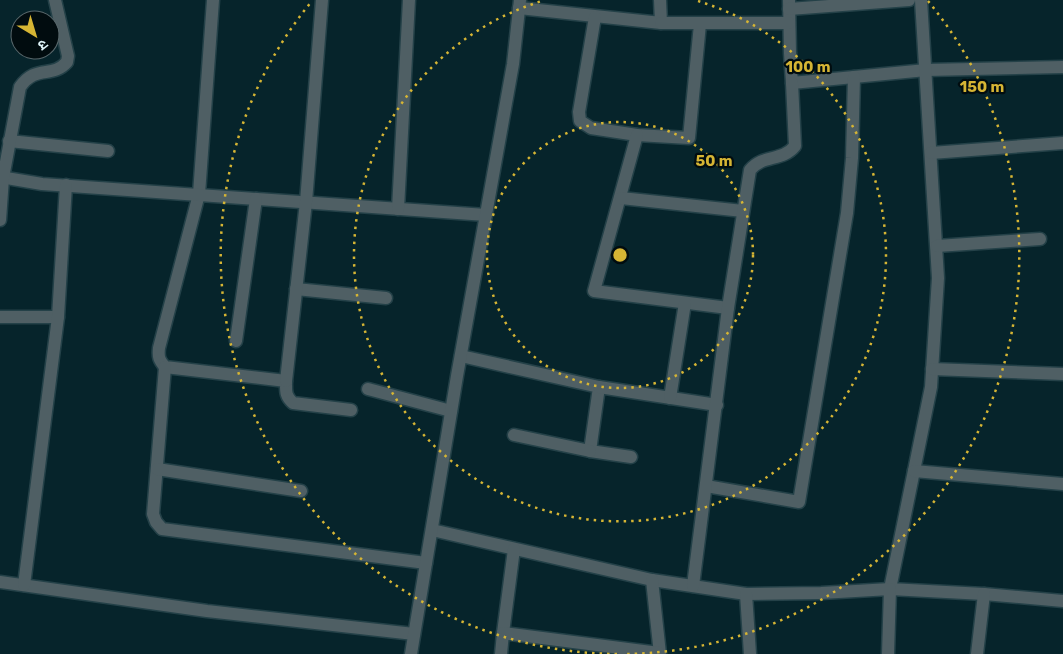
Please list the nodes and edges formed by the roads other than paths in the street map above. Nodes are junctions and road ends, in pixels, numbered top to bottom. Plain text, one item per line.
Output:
1 (55, 0) edge
2 (213, 0) edge
3 (322, 0) edge
4 (409, 0) edge
5 (660, 0) edge
6 (909, 0) edge
7 (921, 0) edge
8 (519, 4) edge
9 (789, 4) edge
10 (595, 17) junction
11 (789, 23) junction
12 (661, 24) junction
13 (700, 24) junction
14 (1063, 67) edge
15 (926, 70) junction
16 (854, 77) junction
17 (792, 83) junction
18 (637, 134) junction
19 (10, 141) junction
20 (1063, 143) edge
21 (108, 151) dead end
22 (931, 153) junction
23 (1, 178) edge
24 (66, 185) junction
25 (199, 194) junction
26 (620, 198) junction
27 (256, 199) junction
28 (306, 202) junction
29 (398, 209) junction
30 (743, 211) junction
31 (486, 215) junction
32 (0, 220) edge
33 (1040, 239) dead end
34 (937, 246) junction
35 (296, 289) junction
36 (386, 298) dead end
37 (685, 303) junction
38 (728, 308) junction
39 (0, 317) edge
40 (58, 317) junction
41 (236, 341) dead end
42 (461, 356) junction
43 (165, 367) junction
44 (932, 370) junction
45 (1063, 374) edge
46 (286, 381) junction
47 (599, 387) junction
48 (368, 389) dead end
49 (670, 398) junction
50 (717, 405) junction
51 (351, 410) dead end
52 (451, 411) junction
53 (514, 435) dead end
54 (590, 451) junction
55 (631, 457) dead end
56 (157, 469) junction
57 (914, 470) junction
58 (1063, 484) edge
59 (706, 486) junction
60 (301, 491) dead end
61 (432, 530) junction
62 (514, 549) junction
63 (426, 563) junction
64 (652, 580) junction
65 (0, 582) edge
66 (24, 585) junction
67 (693, 586) junction
68 (890, 589) junction
69 (746, 594) junction
70 (984, 594) junction
71 (1063, 601) edge
72 (503, 633) junction
73 (414, 634) junction
74 (659, 653) edge
75 (411, 654) edge
76 (501, 654) edge
77 (750, 654) edge
78 (888, 654) edge
79 (977, 654) edge

1 - 19 street
2 - 25 street
3 - 28 street
4 - 29 street
5 - 12 street
6 - 9 street
7 - 15 street
8 - 10 street
8 - 31 street
9 - 11 street
10 - 12 street
10 - 18 street
11 - 13 street
11 - 17 street
12 - 13 street
13 - 18 street
14 - 15 street
15 - 16 street
15 - 22 street
16 - 17 street
16 - 59 street
17 - 30 street
18 - 26 street
19 - 21 street
19 - 23 street
20 - 22 street
22 - 34 street
23 - 24 street
23 - 32 street
24 - 25 street
24 - 40 street
25 - 27 street
25 - 43 street
26 - 30 street
26 - 37 street
27 - 28 street
27 - 41 street
28 - 29 street
28 - 35 street
29 - 31 street
30 - 38 street
31 - 42 street
33 - 34 street
34 - 44 street
35 - 36 street
35 - 46 street
37 - 38 street
37 - 49 street
38 - 50 street
39 - 40 street
40 - 66 street
42 - 47 street
42 - 52 street
43 - 46 street
43 - 56 street
44 - 45 street
44 - 57 street
46 - 51 street
47 - 49 street
47 - 54 street
48 - 52 street
49 - 50 street
50 - 59 street
52 - 61 street
53 - 54 street
54 - 55 street
56 - 60 street
56 - 63 street
57 - 58 street
57 - 68 street
59 - 67 street
61 - 62 street
61 - 63 street
62 - 64 street
62 - 72 street
63 - 73 street
64 - 67 street
64 - 74 street
65 - 66 street
66 - 73 street
67 - 69 street
68 - 69 street
68 - 70 street
68 - 78 street
69 - 77 street
70 - 71 street
70 - 79 street
72 - 74 street
72 - 76 street
73 - 75 street

